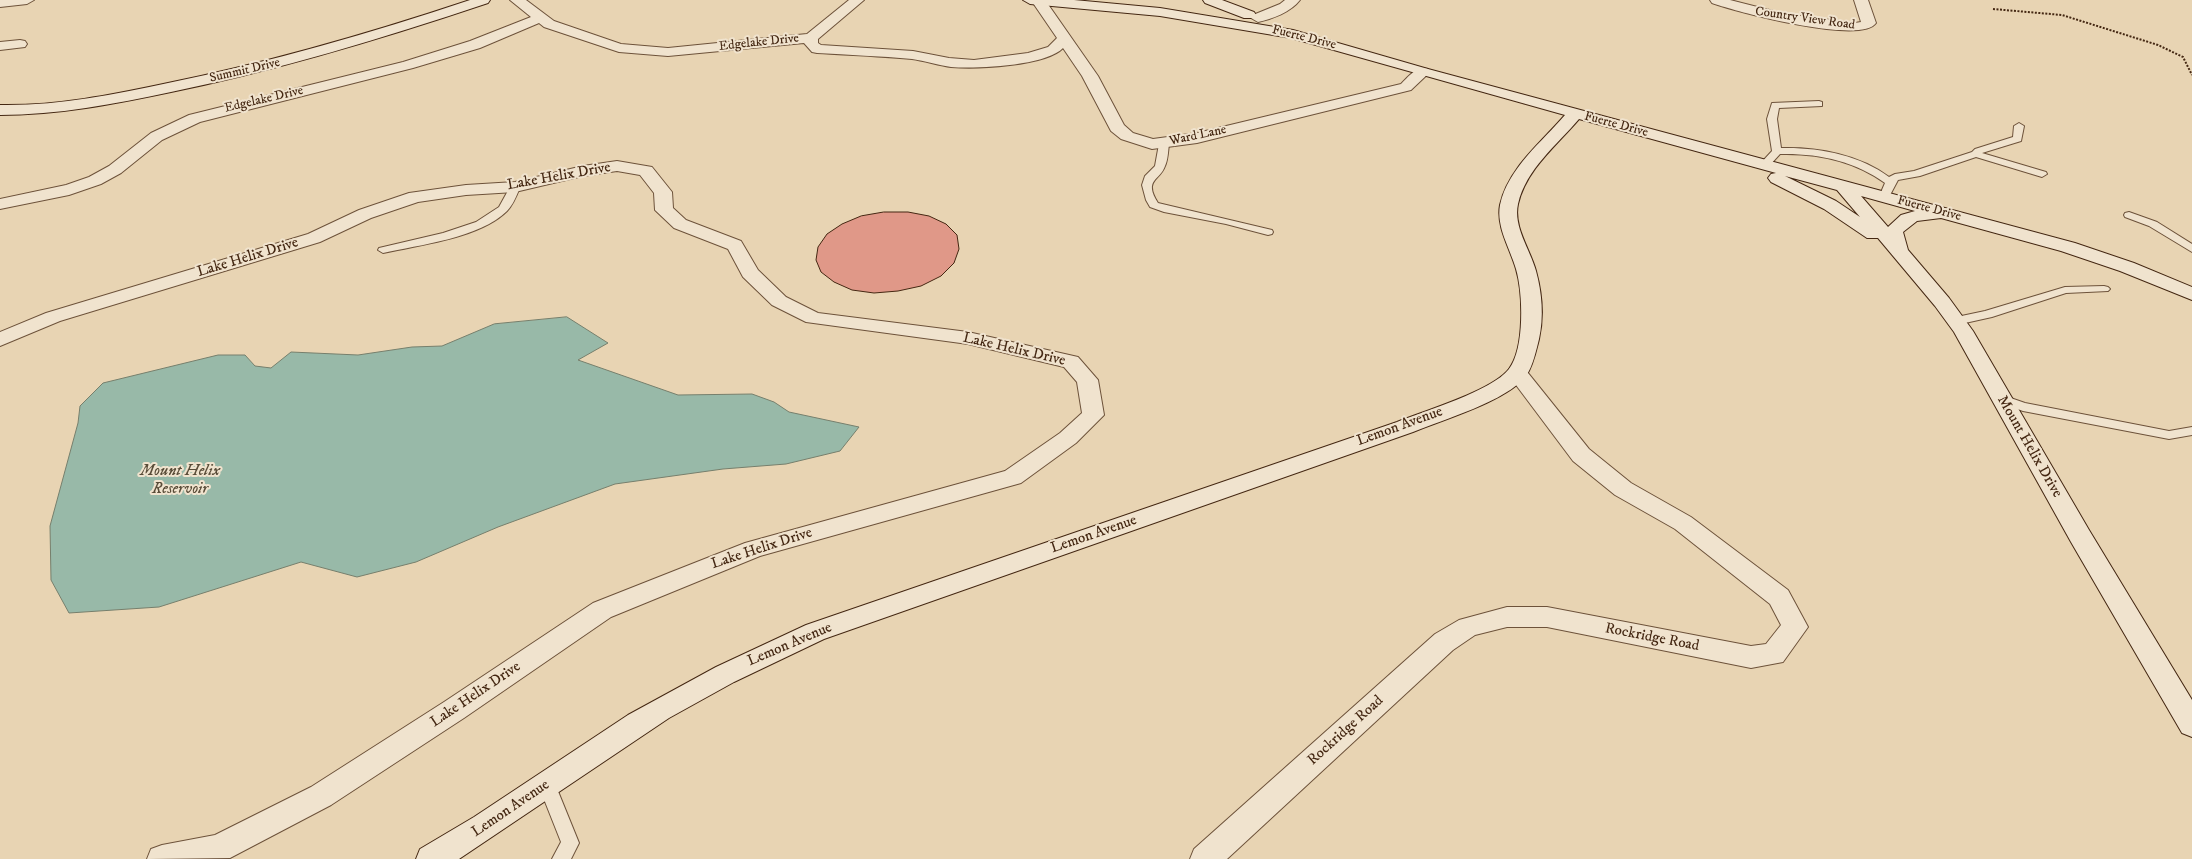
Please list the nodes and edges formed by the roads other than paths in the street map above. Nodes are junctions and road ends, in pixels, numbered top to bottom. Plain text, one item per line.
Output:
1 (27, 0) edge
2 (483, 0) edge
3 (517, 0) edge
4 (857, 0) edge
5 (1030, 0) edge
6 (1038, 0) edge
7 (1210, 0) edge
8 (1293, 0) edge
9 (1717, 0) edge
10 (1861, 0) edge
11 (0, 3) edge
12 (539, 18) junction
13 (1259, 23) junction
14 (811, 38) junction
15 (1066, 38) junction
16 (20, 44) dead end
17 (0, 46) edge
18 (1423, 72) junction
19 (1819, 104) dead end
20 (0, 110) edge
21 (1576, 114) junction
22 (2019, 126) dead end
23 (1164, 144) junction
24 (1777, 151) junction
25 (1721, 153) junction
26 (1976, 154) junction
27 (1765, 164) junction
28 (2042, 174) dead end
29 (1842, 186) junction
30 (515, 187) junction
31 (1887, 189) junction
32 (0, 204) edge
33 (1943, 213) junction
34 (2129, 215) dead end
35 (1268, 232) dead end
36 (2192, 248) edge
37 (383, 250) dead end
38 (1899, 252) junction
39 (2104, 289) dead end
40 (2192, 294) edge
41 (1956, 321) junction
42 (0, 340) edge
43 (1517, 373) junction
44 (2002, 399) junction
45 (2192, 431) edge
46 (2192, 725) edge
47 (547, 784) junction
48 (162, 859) edge
49 (431, 859) edge
50 (561, 859) edge
51 (1205, 859) edge

1 - 11 street
2 - 20 street, Summit Drive
3 - 12 street, Edgelake Drive
4 - 14 street
5 - 6 street, Fuerte Drive
6 - 13 street, Fuerte Drive
6 - 15 street, Ward Lane
7 - 13 street
8 - 13 street
9 - 10 street, Country View Road
12 - 14 street, Edgelake Drive
12 - 32 street, Edgelake Drive
13 - 18 street, Fuerte Drive
14 - 15 street, Edgelake Drive
15 - 23 street, Ward Lane
16 - 17 street
18 - 21 street, Fuerte Drive
18 - 23 street, Ward Lane
19 - 24 lane
21 - 25 street, Fuerte Drive
21 - 43 street
22 - 26 lane
23 - 35 lane
24 - 27 lane
24 - 31 lane
25 - 27 street, Fuerte Drive
25 - 38 street
26 - 28 lane
26 - 31 lane
27 - 29 street, Fuerte Drive
29 - 31 street, Fuerte Drive
29 - 38 street, Mount Helix Drive
30 - 37 lane
30 - 42 street, Lake Helix Drive
30 - 48 street, Lake Helix Drive
31 - 33 street, Fuerte Drive
33 - 38 street
33 - 40 street, Fuerte Drive
34 - 36 lane
38 - 41 street, Mount Helix Drive
39 - 41 lane
41 - 44 street, Mount Helix Drive
43 - 47 street, Lemon Avenue
43 - 51 street, Rockridge Road
44 - 45 lane
44 - 46 street, Mount Helix Drive
47 - 49 street, Lemon Avenue
47 - 50 lane

